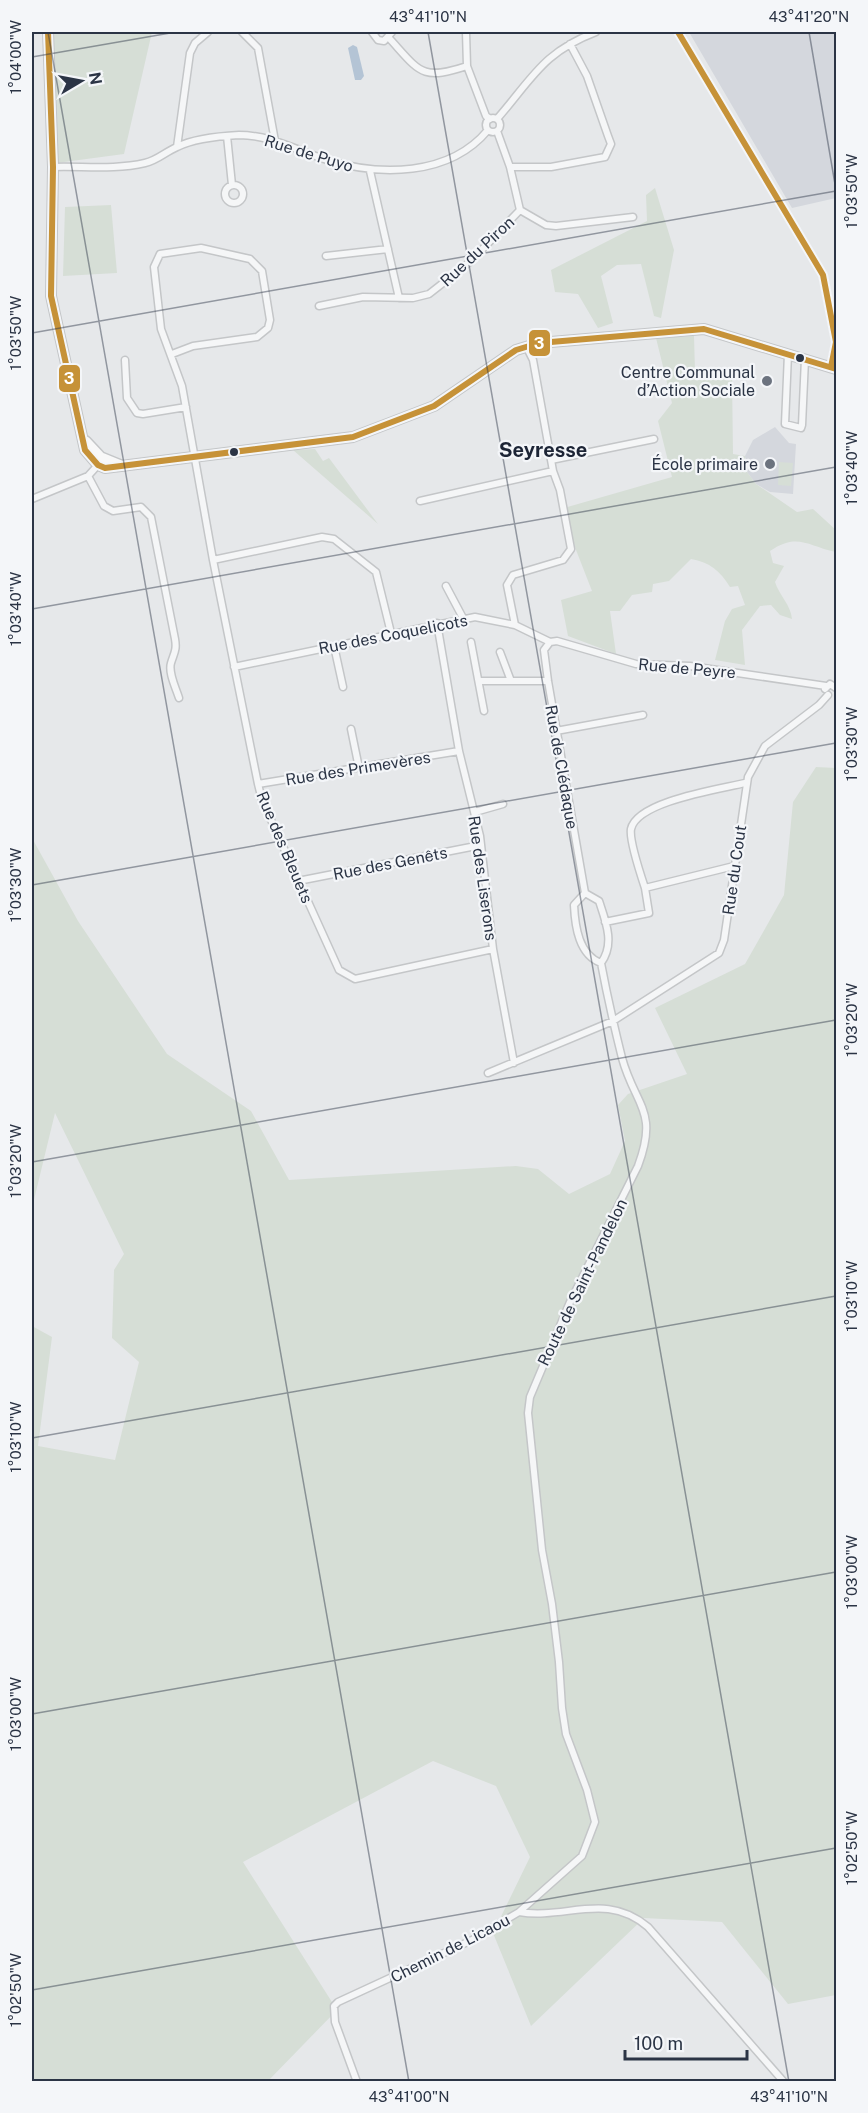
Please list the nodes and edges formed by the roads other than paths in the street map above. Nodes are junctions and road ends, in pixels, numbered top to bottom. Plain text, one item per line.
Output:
1 (48, 32) edge
2 (208, 32) edge
3 (242, 32) edge
4 (372, 32) edge
5 (466, 32) edge
6 (596, 32) edge
7 (678, 32) edge
8 (391, 35) edge
9 (570, 44) junction
10 (467, 66) junction
11 (493, 119) junction
12 (488, 130) junction
13 (497, 131) junction
14 (228, 136) junction
15 (275, 141) junction
16 (177, 147) junction
17 (53, 167) junction
18 (510, 167) junction
19 (370, 171) junction
20 (232, 185) dead end
21 (520, 210) junction
22 (633, 217) dead end
23 (388, 249) junction
24 (326, 256) dead end
25 (399, 298) junction
26 (319, 306) dead end
27 (526, 346) junction
28 (172, 354) junction
29 (788, 354) junction
30 (805, 359) junction
31 (124, 360) dead end
32 (834, 368) edge
33 (186, 407) junction
34 (654, 440) dead end
35 (194, 456) junction
36 (551, 460) junction
37 (99, 461) junction
38 (553, 471) junction
39 (88, 476) junction
40 (32, 499) edge
41 (420, 501) dead end
42 (213, 560) junction
43 (446, 586) dead end
44 (463, 618) junction
45 (437, 623) junction
46 (515, 625) junction
47 (391, 633) junction
48 (471, 642) dead end
49 (550, 642) junction
50 (334, 646) junction
51 (500, 652) dead end
52 (234, 666) junction
53 (479, 681) junction
54 (511, 681) junction
55 (548, 681) junction
56 (826, 686) junction
57 (343, 687) dead end
58 (837, 690) edge
59 (828, 695) junction
60 (179, 698) dead end
61 (484, 711) dead end
62 (643, 715) dead end
63 (351, 729) dead end
64 (556, 731) junction
65 (459, 751) junction
66 (359, 768) junction
67 (745, 783) junction
68 (258, 784) junction
69 (503, 804) dead end
70 (474, 812) junction
71 (481, 845) junction
72 (734, 866) junction
73 (298, 881) junction
74 (645, 888) junction
75 (585, 893) junction
76 (605, 922) junction
77 (493, 949) junction
78 (600, 963) junction
79 (613, 1021) junction
80 (513, 1063) junction
81 (488, 1073) dead end
82 (519, 1912) junction
83 (357, 2082) edge
84 (783, 2082) edge

1 - 17 street
2 - 16 street
3 - 15 street
4 - 8 street
5 - 10 street
6 - 9 street
7 - 32 street
8 - 10 street
9 - 11 street
9 - 18 street
10 - 11 street
11 - 12 street
11 - 13 street
12 - 13 street
12 - 19 street, Rue de Puyo
13 - 18 street
14 - 15 street, Rue de Puyo
14 - 16 street, Rue de Puyo
14 - 20 street
15 - 19 street, Rue de Puyo
16 - 17 street, Rue de Puyo
17 - 37 street
18 - 21 street
19 - 23 street
21 - 22 street, Rue du Piron
21 - 25 street, Rue du Piron
23 - 24 street
23 - 25 street
25 - 26 street, Rue du Piron
27 - 29 street
27 - 35 street
27 - 36 street
28 - 28 street, Rue des Bleuets
28 - 33 street, Rue des Bleuets
29 - 30 street
29 - 30 street
30 - 32 street
31 - 33 street
33 - 35 street, Rue des Bleuets
34 - 36 street
35 - 37 street
35 - 42 street, Rue des Bleuets
36 - 38 street
37 - 39 street
38 - 41 street
38 - 46 street
39 - 40 street
39 - 60 street
42 - 47 street
42 - 52 street, Rue des Bleuets
43 - 44 street
44 - 45 street, Rue des Coquelicots
44 - 46 street, Rue des Coquelicots
45 - 47 street, Rue des Coquelicots
45 - 65 street, Rue des Liserons
46 - 49 street, Rue des Coquelicots
47 - 50 street, Rue des Coquelicots
48 - 53 street
49 - 55 street, Rue de Clédaque
49 - 56 street, Rue de Peyre
50 - 52 street, Rue des Coquelicots
50 - 57 street
51 - 54 street
52 - 68 street, Rue des Bleuets
53 - 54 street
53 - 61 street
54 - 55 street
55 - 64 street, Rue de Clédaque
56 - 58 street, Rue de Peyre
56 - 59 street
58 - 59 street, Rue de Peyre
59 - 67 street, Rue du Cout
62 - 64 street
63 - 66 street
64 - 75 street, Rue de Clédaque
65 - 66 street, Rue des Primevères
65 - 70 street, Rue des Liserons
66 - 68 street, Rue des Primevères
67 - 72 street, Rue du Cout
67 - 74 street
68 - 73 street, Rue des Bleuets
69 - 70 street
70 - 71 street, Rue des Liserons
71 - 73 street, Rue des Genêts
71 - 77 street, Rue des Liserons
72 - 74 street
72 - 79 street, Rue du Cout
73 - 77 street, Rue des Bleuets
74 - 76 street
75 - 76 street, Rue de Clédaque
75 - 78 street, Rue de Clédaque
76 - 78 street, Rue de Clédaque
77 - 80 street, Rue des Liserons
78 - 79 street, Rue de Clédaque
79 - 80 street, Rue du Cout
79 - 82 street, Route de Saint-Pandelon
80 - 81 street, Rue du Cout
82 - 83 street, Chemin de Licaou
82 - 84 street, Chemin de Licaou

